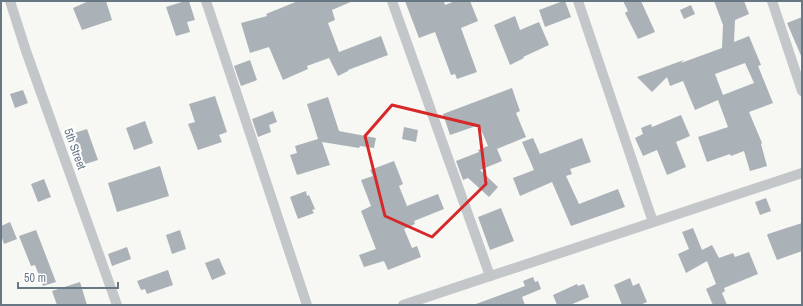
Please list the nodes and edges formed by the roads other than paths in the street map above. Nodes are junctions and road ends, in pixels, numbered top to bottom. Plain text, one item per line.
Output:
1 (10, 1) edge
2 (206, 1) edge
3 (392, 1) edge
4 (578, 1) edge
5 (772, 1) edge
6 (802, 91) edge
7 (802, 174) edge
8 (653, 222) junction
9 (490, 276) junction
10 (117, 305) edge
11 (307, 305) edge
12 (403, 305) edge

1 - 10 street, 5th Street
2 - 11 street
3 - 9 street
4 - 8 street
5 - 6 street
7 - 8 street
8 - 9 street
9 - 12 street

